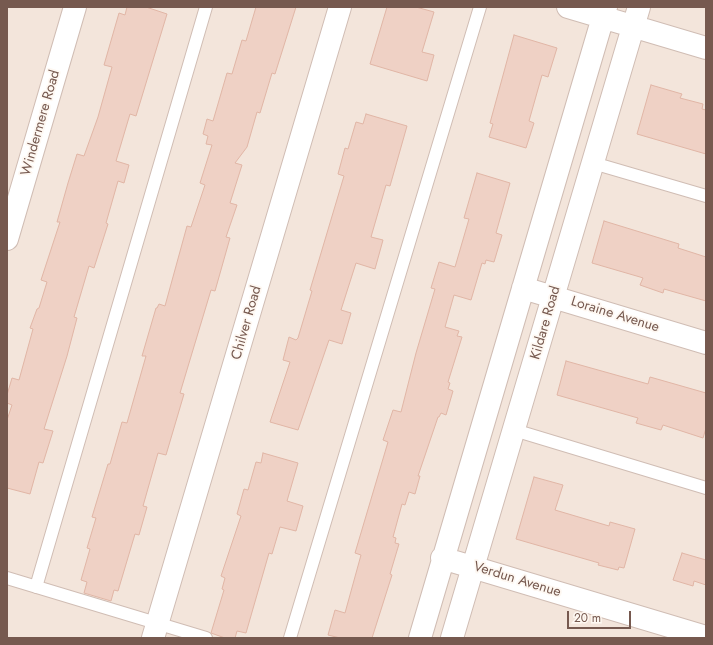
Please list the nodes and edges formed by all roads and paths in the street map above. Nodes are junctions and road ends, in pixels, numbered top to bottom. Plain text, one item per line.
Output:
1 (75, 7) edge
2 (206, 7) edge
3 (340, 7) edge
4 (480, 7) edge
5 (568, 7) edge
6 (604, 12) edge
7 (636, 16) edge
8 (706, 48) edge
9 (593, 163) junction
10 (706, 196) edge
11 (7, 239) edge
12 (523, 288) junction
13 (553, 297) junction
14 (706, 343) edge
15 (514, 430) junction
16 (706, 488) edge
17 (442, 558) junction
18 (473, 567) junction
19 (7, 578) edge
20 (36, 587) junction
21 (155, 631) edge
22 (706, 637) edge
23 (206, 638) edge
24 (290, 638) edge
25 (420, 638) edge
26 (452, 638) edge

1 - 11 street, Windermere Road
2 - 20 lane
3 - 21 street, Chilver Road
4 - 24 lane
5 - 6 street
6 - 7 street
6 - 12 street
7 - 8 street
7 - 9 street, Kildare Road
9 - 10 lane
9 - 13 street, Kildare Road
12 - 13 street, Loraine Avenue
12 - 17 street
13 - 14 street, Loraine Avenue
13 - 15 street, Kildare Road
15 - 16 lane
15 - 18 street, Kildare Road
17 - 18 street, Verdun Avenue
17 - 25 street
18 - 22 street, Verdun Avenue
18 - 26 street, Kildare Road
19 - 20 lane
20 - 21 lane
21 - 23 lane

